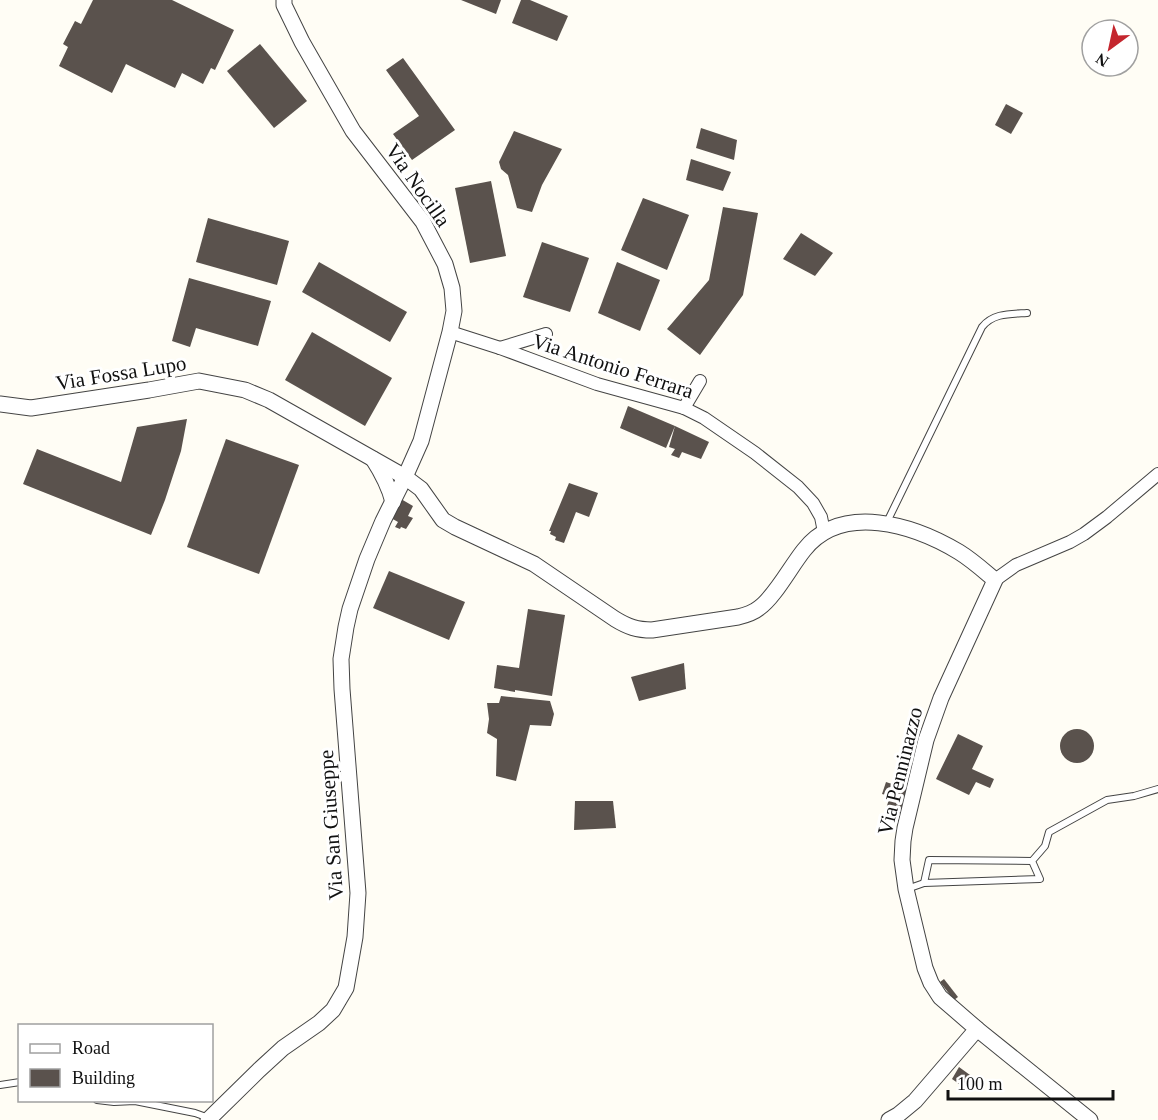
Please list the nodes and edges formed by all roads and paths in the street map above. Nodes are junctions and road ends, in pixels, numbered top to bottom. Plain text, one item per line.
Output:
1 (284, 0) edge
2 (1027, 313) dead end
3 (450, 332) junction
4 (546, 334) dead end
5 (501, 348) junction
6 (700, 381) dead end
7 (0, 404) edge
8 (684, 408) junction
9 (371, 457) junction
10 (1158, 474) edge
11 (405, 477) junction
12 (393, 502) junction
13 (886, 523) junction
14 (824, 532) junction
15 (995, 580) junction
16 (1158, 789) edge
17 (1032, 861) junction
18 (924, 884) junction
19 (906, 889) junction
20 (977, 1029) junction
21 (18, 1082) edge
22 (0, 1085) edge
23 (140, 1102) edge
24 (209, 1119) edge
25 (889, 1120) edge
26 (1090, 1120) edge

1 - 3 street, Via Nocilla
2 - 13 lane
3 - 5 street, Via Antonio Ferrara
3 - 11 street, Via Nocilla
4 - 5 street
5 - 8 street, Via Antonio Ferrara
6 - 8 street
7 - 9 street, Via Fossa Lupo
8 - 14 street, Via Antonio Ferrara
9 - 11 street, Via Fossa Lupo
9 - 12 street
10 - 15 street
11 - 12 street, Via San Giuseppe
11 - 14 street, Via Fossa Lupo
12 - 24 street, Via San Giuseppe
13 - 14 street
13 - 15 street
15 - 19 street, Via Penninazzo
16 - 17 lane
17 - 18 lane
17 - 18 lane
18 - 19 lane
19 - 20 street, Via Penninazzo
20 - 25 street
20 - 26 street, Via Penninazzo
21 - 22 lane
23 - 24 lane

